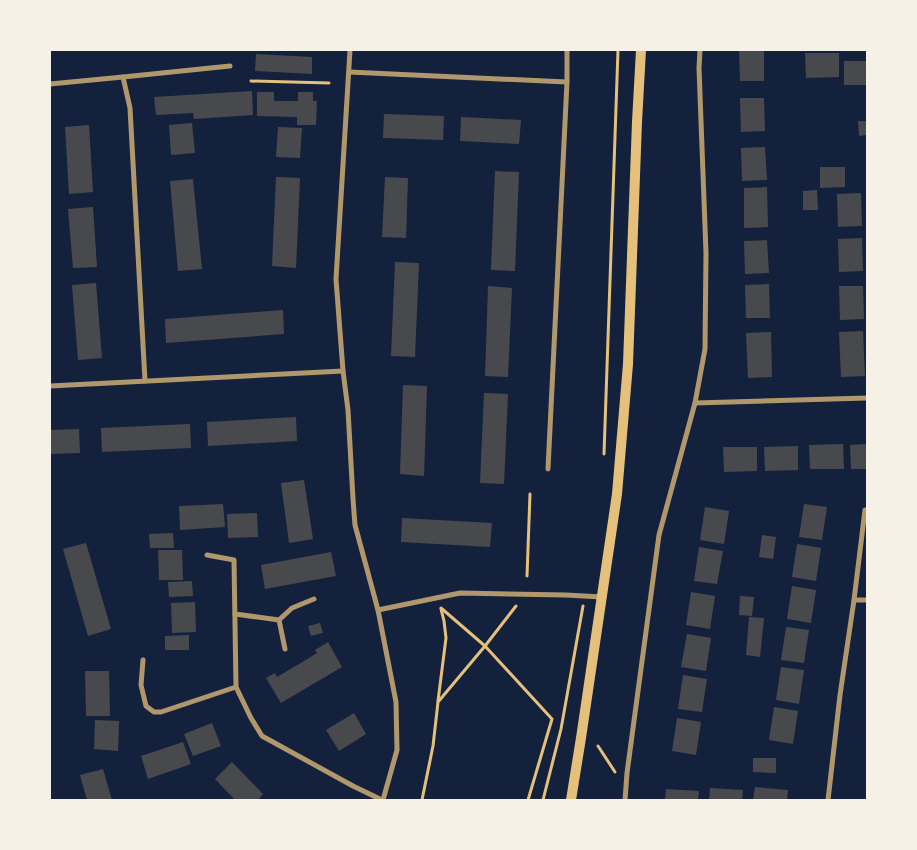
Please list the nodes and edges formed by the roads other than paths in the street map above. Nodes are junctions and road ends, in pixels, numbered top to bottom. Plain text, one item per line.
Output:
1 (350, 50) edge
2 (568, 50) edge
3 (641, 50) edge
4 (700, 50) edge
5 (230, 66) dead end
6 (349, 72) junction
7 (123, 77) junction
8 (567, 82) junction
9 (50, 84) edge
10 (343, 371) junction
11 (145, 381) junction
12 (50, 386) edge
13 (867, 398) edge
14 (695, 403) junction
15 (548, 469) dead end
16 (865, 510) dead end
17 (208, 555) dead end
18 (603, 597) junction
19 (314, 599) dead end
20 (854, 600) junction
21 (867, 600) edge
22 (378, 610) junction
23 (235, 614) junction
24 (279, 620) junction
25 (285, 649) dead end
26 (144, 660) dead end
27 (236, 687) junction
28 (382, 800) edge
29 (570, 800) edge
30 (625, 800) edge
31 (828, 800) edge

1 - 6 street
2 - 8 street
3 - 18 main road
4 - 14 street
5 - 7 street
6 - 8 street
6 - 10 street
7 - 9 street
7 - 11 street
8 - 15 street
10 - 11 street
10 - 22 street
11 - 12 street
13 - 14 street
14 - 30 street
16 - 20 street
17 - 23 street
18 - 22 street
18 - 29 main road
19 - 24 street
20 - 21 street
20 - 31 street
22 - 28 street
23 - 24 street
23 - 27 street
24 - 25 street
26 - 27 street
27 - 28 street

